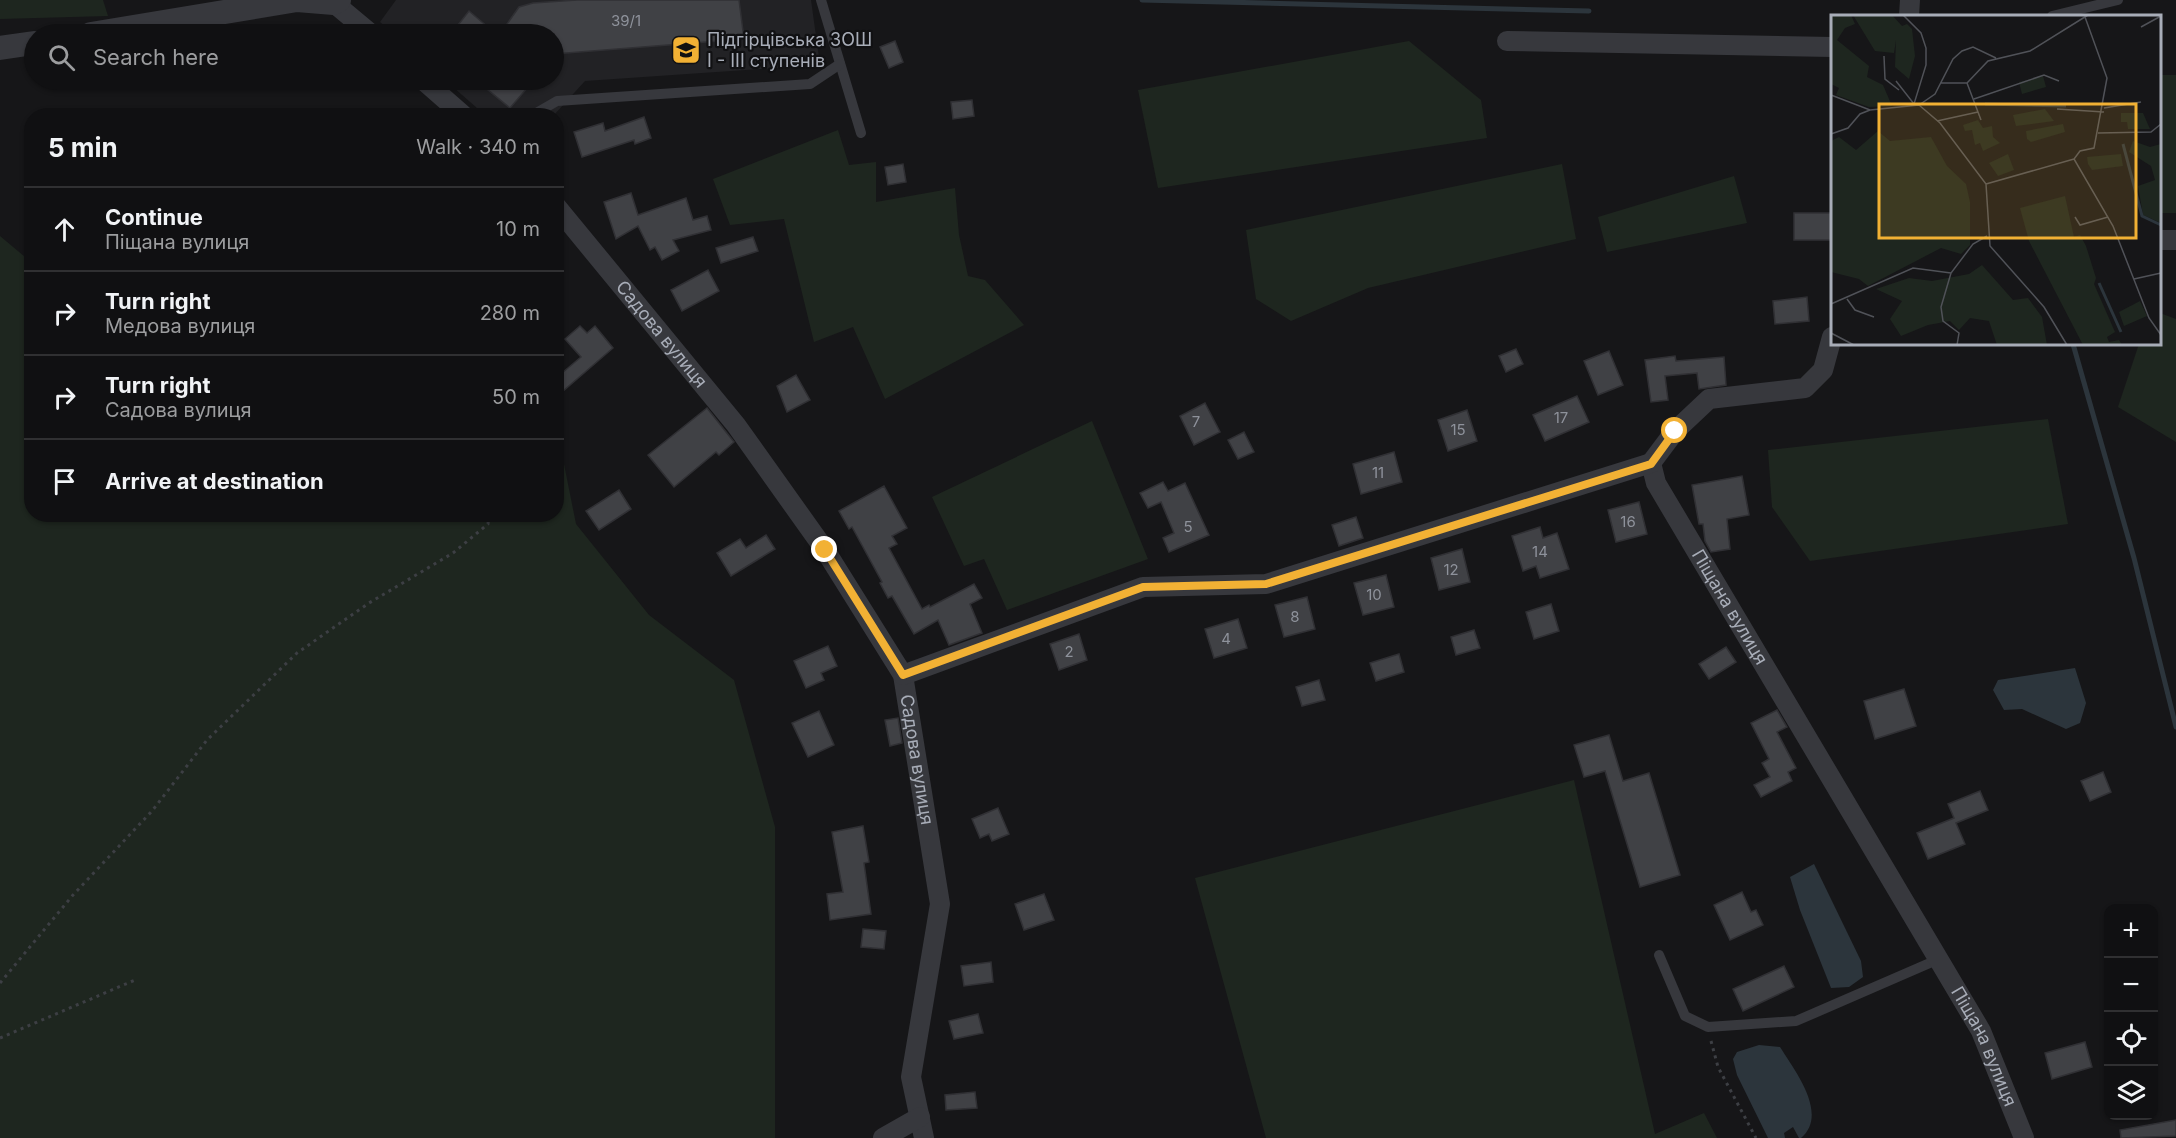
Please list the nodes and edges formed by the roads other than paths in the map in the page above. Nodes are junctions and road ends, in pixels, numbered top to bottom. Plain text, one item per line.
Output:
1 (821, 0) edge
2 (1911, 0) edge
3 (2118, 0) edge
4 (337, 1) edge
5 (1909, 15) edge
6 (2056, 15) edge
7 (152, 24) edge
8 (361, 24) edge
9 (1507, 41) dead end
10 (24, 44) edge
11 (1831, 47) edge
12 (0, 48) edge
13 (840, 64) junction
14 (434, 90) edge
15 (455, 108) edge
16 (545, 108) edge
17 (861, 133) dead end
18 (564, 216) edge
19 (1831, 344) edge
20 (1651, 464) junction
21 (903, 675) junction
22 (1659, 955) dead end
23 (1939, 959) junction
24 (920, 1117) junction
25 (884, 1138) edge
26 (924, 1138) edge
27 (2024, 1138) edge

1 - 13 lane
2 - 5 street
3 - 6 lane
4 - 7 street
4 - 8 street
9 - 11 street
10 - 12 street
13 - 16 lane
13 - 17 lane
14 - 15 street
18 - 21 street, Садова вулиця
19 - 20 street
20 - 21 street
20 - 23 street, Піщана вулиця
21 - 24 street, Садова вулиця
22 - 23 lane
23 - 27 street, Піщана вулиця
24 - 25 street
24 - 26 street, Садова вулиця

